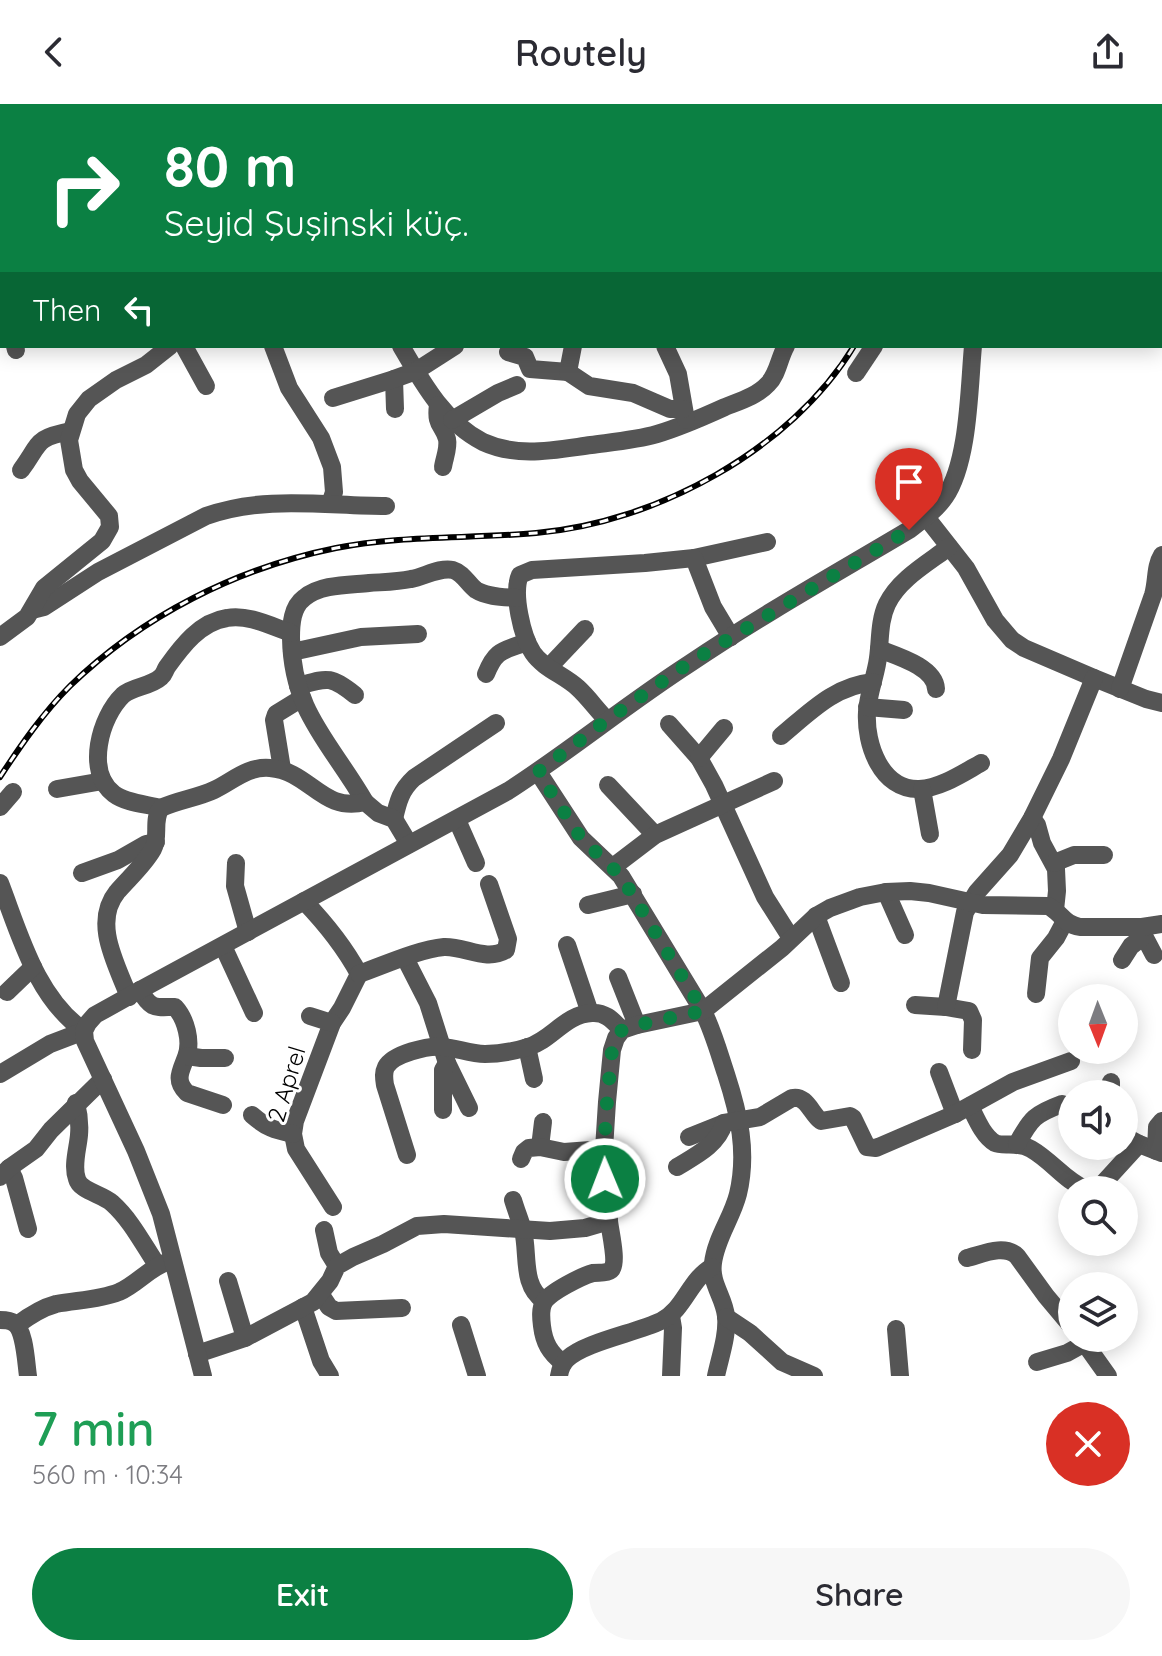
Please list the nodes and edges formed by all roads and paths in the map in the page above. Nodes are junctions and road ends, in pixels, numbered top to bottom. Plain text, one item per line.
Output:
1 (167, 348) edge
2 (185, 348) edge
3 (274, 348) edge
4 (402, 348) edge
5 (452, 348) edge
6 (573, 348) edge
7 (666, 348) edge
8 (785, 348) edge
9 (873, 348) edge
10 (973, 348) edge
11 (508, 352) dead end
12 (416, 371) junction
13 (568, 372) junction
14 (856, 373) dead end
15 (394, 379) junction
16 (517, 385) dead end
17 (206, 386) dead end
18 (333, 398) dead end
19 (438, 405) junction
20 (395, 409) dead end
21 (685, 416) junction
22 (452, 420) junction
23 (71, 431) junction
24 (443, 467) dead end
25 (21, 470) dead end
26 (330, 504) junction
27 (386, 506) dead end
28 (926, 517) junction
29 (767, 542) dead end
30 (949, 547) junction
31 (1162, 555) edge
32 (694, 558) junction
33 (517, 598) junction
34 (32, 610) junction
35 (585, 629) dead end
36 (418, 634) dead end
37 (0, 637) edge
38 (731, 637) junction
39 (527, 642) junction
40 (291, 643) junction
41 (879, 649) junction
42 (549, 667) junction
43 (486, 674) dead end
44 (1094, 678) junction
45 (873, 682) junction
46 (936, 689) dead end
47 (1120, 689) junction
48 (300, 692) junction
49 (355, 695) dead end
50 (1162, 703) edge
51 (867, 707) junction
52 (904, 710) dead end
53 (607, 720) junction
54 (496, 723) dead end
55 (669, 724) dead end
56 (724, 728) dead end
57 (781, 736) dead end
58 (699, 758) junction
59 (981, 763) dead end
60 (282, 769) junction
61 (538, 772) junction
62 (103, 781) junction
63 (774, 781) dead end
64 (608, 785) dead end
65 (57, 789) dead end
66 (922, 789) junction
67 (13, 792) dead end
68 (365, 802) junction
69 (722, 804) junction
70 (0, 807) edge
71 (161, 808) junction
72 (1032, 818) junction
73 (394, 819) junction
74 (457, 820) junction
75 (930, 834) dead end
76 (655, 835) junction
77 (156, 842) junction
78 (409, 844) junction
79 (1104, 855) dead end
80 (236, 863) dead end
81 (476, 863) dead end
82 (1054, 863) junction
83 (613, 867) junction
84 (82, 873) dead end
85 (0, 883) edge
86 (489, 884) dead end
87 (886, 892) junction
88 (633, 894) junction
89 (304, 901) junction
90 (970, 902) junction
91 (588, 905) dead end
92 (816, 916) junction
93 (1060, 916) junction
94 (1162, 924) edge
95 (248, 932) junction
96 (1143, 932) junction
97 (905, 935) dead end
98 (791, 938) junction
99 (567, 945) dead end
100 (223, 946) junction
101 (1154, 955) dead end
102 (405, 958) junction
103 (1122, 960) dead end
104 (33, 967) junction
105 (359, 974) junction
106 (618, 977) dead end
107 (841, 983) dead end
108 (7, 992) dead end
109 (134, 994) junction
110 (1036, 994) dead end
111 (915, 1005) dead end
112 (946, 1007) junction
113 (703, 1011) junction
114 (254, 1013) dead end
115 (590, 1013) junction
116 (310, 1016) dead end
117 (332, 1023) junction
118 (630, 1028) junction
119 (84, 1031) junction
120 (527, 1047) junction
121 (972, 1050) dead end
122 (444, 1055) junction
123 (187, 1056) junction
124 (225, 1058) dead end
125 (1063, 1064) edge
126 (939, 1072) dead end
127 (0, 1073) edge
128 (103, 1079) junction
129 (534, 1079) dead end
130 (76, 1103) junction
131 (223, 1105) dead end
132 (1058, 1106) edge
133 (469, 1108) dead end
134 (443, 1110) dead end
135 (963, 1110) junction
136 (252, 1115) dead end
137 (1162, 1121) edge
138 (543, 1122) dead end
139 (732, 1122) junction
140 (293, 1134) junction
141 (689, 1137) dead end
142 (1017, 1144) junction
143 (1145, 1146) edge
144 (540, 1147) junction
145 (604, 1149) junction
146 (407, 1155) dead end
147 (521, 1159) dead end
148 (677, 1167) dead end
149 (4, 1172) edge
150 (1063, 1176) edge
151 (1112, 1176) edge
152 (513, 1200) dead end
153 (333, 1207) dead end
154 (609, 1221) junction
155 (28, 1229) dead end
156 (324, 1230) dead end
157 (523, 1230) junction
158 (967, 1258) dead end
159 (165, 1262) junction
160 (337, 1266) junction
161 (712, 1267) junction
162 (228, 1281) dead end
163 (321, 1295) junction
164 (544, 1301) junction
165 (303, 1307) junction
166 (402, 1308) dead end
167 (1058, 1310) edge
168 (671, 1316) junction
169 (726, 1317) junction
170 (8, 1322) edge
171 (461, 1325) dead end
172 (896, 1329) dead end
173 (245, 1338) junction
174 (1068, 1352) edge
175 (1091, 1352) edge
176 (197, 1354) junction
177 (1037, 1362) dead end
178 (561, 1370) edge
179 (28, 1376) edge
180 (203, 1376) edge
181 (330, 1376) edge
182 (477, 1376) edge
183 (671, 1376) edge
184 (716, 1376) edge
185 (814, 1376) edge
186 (900, 1376) edge
187 (1108, 1376) edge

1 - 23 street
2 - 17 street
3 - 26 street
4 - 12 street
5 - 12 street
6 - 13 street
7 - 21 street
8 - 21 street
9 - 14 street
10 - 28 street
11 - 13 street
12 - 15 street
12 - 19 street
13 - 21 street
15 - 18 street
15 - 20 street
16 - 22 street
19 - 22 street
19 - 24 street
21 - 22 street
23 - 25 street
23 - 34 street
26 - 27 street
26 - 34 street
28 - 30 street
28 - 38 street
29 - 32 street
30 - 41 street
30 - 44 street
31 - 47 street
32 - 33 street
32 - 38 street
33 - 39 street
33 - 40 street
34 - 37 street
35 - 42 street
36 - 40 street
38 - 53 street
39 - 42 street
39 - 43 street
40 - 48 street
40 - 62 street
41 - 45 street
41 - 46 street
42 - 53 street
44 - 47 street
44 - 72 street
45 - 51 street
45 - 57 street
47 - 50 street
48 - 49 street
48 - 60 street
48 - 68 street
51 - 52 street
51 - 66 street
53 - 61 street
54 - 73 street
55 - 58 street
56 - 58 street
58 - 69 street
59 - 66 street
60 - 68 street
60 - 71 street
61 - 74 street
61 - 83 street
62 - 65 street
62 - 71 street
63 - 69 street
64 - 76 street
66 - 75 street
67 - 70 street
68 - 73 street
69 - 76 street
69 - 98 street
71 - 77 street
72 - 82 street
72 - 90 street
73 - 78 street
74 - 78 street
74 - 81 street
76 - 83 street
77 - 84 street
77 - 109 street
78 - 89 street
79 - 82 street
80 - 95 street
82 - 93 street
83 - 88 street
85 - 104 street
86 - 102 street
87 - 90 street
87 - 92 street
87 - 97 street
88 - 91 street
88 - 113 street
89 - 95 street
89 - 105 street
90 - 93 street
90 - 112 street
92 - 98 street
92 - 107 street
93 - 96 street
93 - 110 street
94 - 96 street
95 - 100 street
96 - 101 street
96 - 103 street
98 - 113 street
99 - 115 street
100 - 109 street
100 - 114 street
102 - 105 street
102 - 122 street
104 - 108 street
104 - 119 street
105 - 117 street, 2 Aprel
106 - 118 street
109 - 119 street
109 - 123 street
111 - 112 street
112 - 121 street
113 - 118 street
113 - 139 street
115 - 118 street
115 - 120 street
116 - 117 street
117 - 140 street, 2 Aprel
118 - 145 street
119 - 127 street
119 - 128 street
120 - 122 street
120 - 129 street
122 - 133 street
122 - 134 street
122 - 146 street
123 - 124 street
123 - 131 street
125 - 135 street
126 - 135 street
128 - 130 street
128 - 159 street
130 - 149 street
130 - 159 street
132 - 142 street
135 - 139 street
135 - 142 street
136 - 140 street
137 - 143 street
138 - 144 street
139 - 141 street
139 - 148 street
139 - 161 street
140 - 153 street, 2 Aprel
142 - 150 street
143 - 151 street
144 - 145 street
144 - 147 street
145 - 154 street
149 - 155 street
152 - 157 street
154 - 157 street
154 - 164 street
156 - 160 street
157 - 160 street
157 - 164 street
158 - 167 street
159 - 170 street
159 - 176 street
160 - 163 street
161 - 168 street
161 - 169 street
162 - 173 street
163 - 165 street
163 - 166 street
164 - 178 street
165 - 173 street
165 - 181 street
168 - 178 street
168 - 183 street
169 - 184 street
169 - 185 street
170 - 179 street
171 - 182 street
172 - 186 street
173 - 176 street
174 - 177 street
175 - 187 street
176 - 180 street

